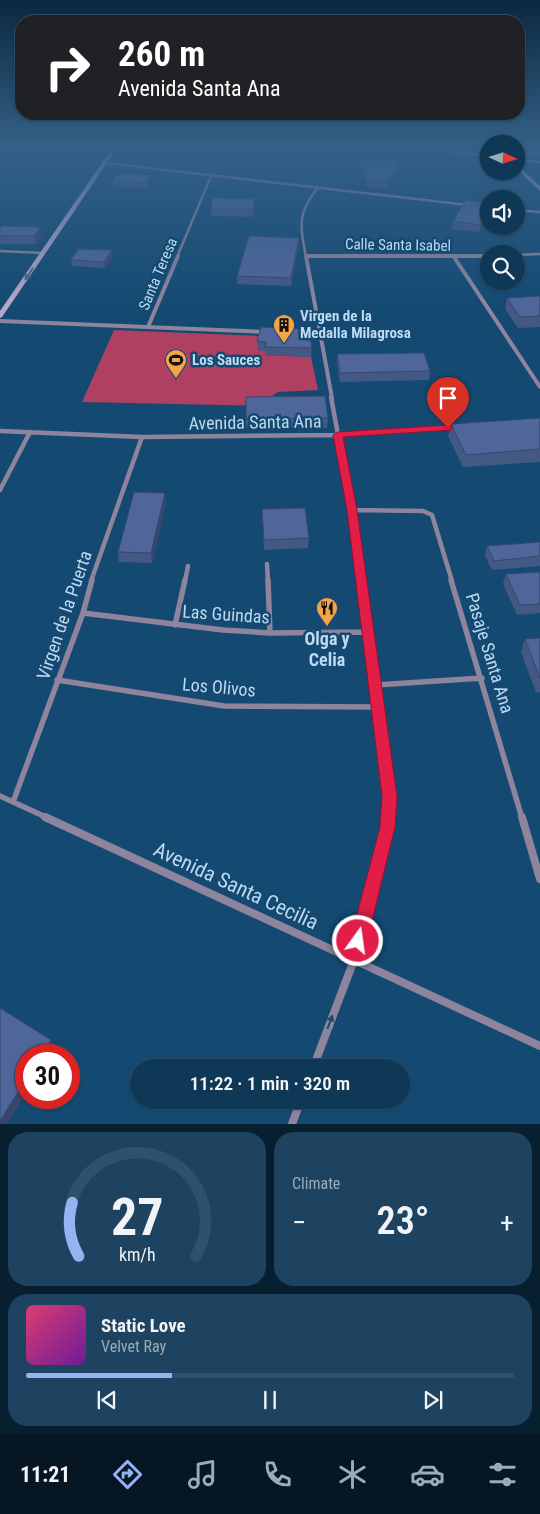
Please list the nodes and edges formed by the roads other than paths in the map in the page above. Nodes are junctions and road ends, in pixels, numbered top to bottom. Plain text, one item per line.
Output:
1 (80, 199) edge
2 (201, 199) edge
3 (308, 199) edge
4 (427, 199) edge
5 (475, 205) edge
6 (525, 211) edge
7 (540, 212) edge
8 (0, 251) edge
9 (43, 253) junction
10 (540, 254) edge
11 (525, 255) edge
12 (306, 256) junction
13 (480, 257) edge
14 (454, 258) junction
15 (0, 316) edge
16 (0, 321) edge
17 (148, 327) junction
18 (272, 332) edge
19 (540, 388) edge
20 (463, 427) edge
21 (0, 431) edge
22 (30, 432) junction
23 (338, 435) junction
24 (142, 437) junction
25 (0, 490) edge
26 (352, 510) junction
27 (267, 564) dead end
28 (188, 566) dead end
29 (83, 613) junction
30 (175, 625) junction
31 (368, 632) junction
32 (270, 633) junction
33 (482, 678) junction
34 (57, 680) junction
35 (376, 685) junction
36 (378, 707) junction
37 (0, 796) edge
38 (13, 802) junction
39 (540, 879) edge
40 (354, 960) junction
41 (540, 1046) edge
42 (316, 1059) edge
43 (298, 1109) edge
44 (292, 1124) edge

1 - 9 street
2 - 17 street, Santa Teresa
3 - 12 street
4 - 5 street
6 - 7 street
8 - 9 street
9 -> 15 street
10 - 11 street
12 - 14 street, Calle Santa Isabel
12 - 23 street
13 - 14 street, Calle Santa Isabel
14 - 19 street
16 - 17 street
17 - 18 street
20 - 23 street, Avenida Santa Ana
21 - 22 street, Avenida Santa Ana
22 - 24 street, Avenida Santa Ana
22 - 25 street
23 - 24 street, Avenida Santa Ana
23 - 26 street
24 - 29 street, Virgen de la Puerta
26 - 31 street
26 - 33 street, Pasaje Santa Ana
27 - 32 street
28 - 30 street
29 - 30 street, Las Guindas
29 - 34 street, Virgen de la Puerta
30 - 32 street, Las Guindas
31 - 32 street, Las Guindas
31 - 35 street
33 - 35 street
33 - 39 street, Pasaje Santa Ana
34 - 36 street, Los Olivos
34 - 38 street, Virgen de la Puerta
35 - 36 street
36 - 40 street
37 - 38 street, Avenida Santa Cecilia
38 - 40 street, Avenida Santa Cecilia
40 - 41 street, Avenida Santa Cecilia
42 -> 40 street
43 - 44 street

